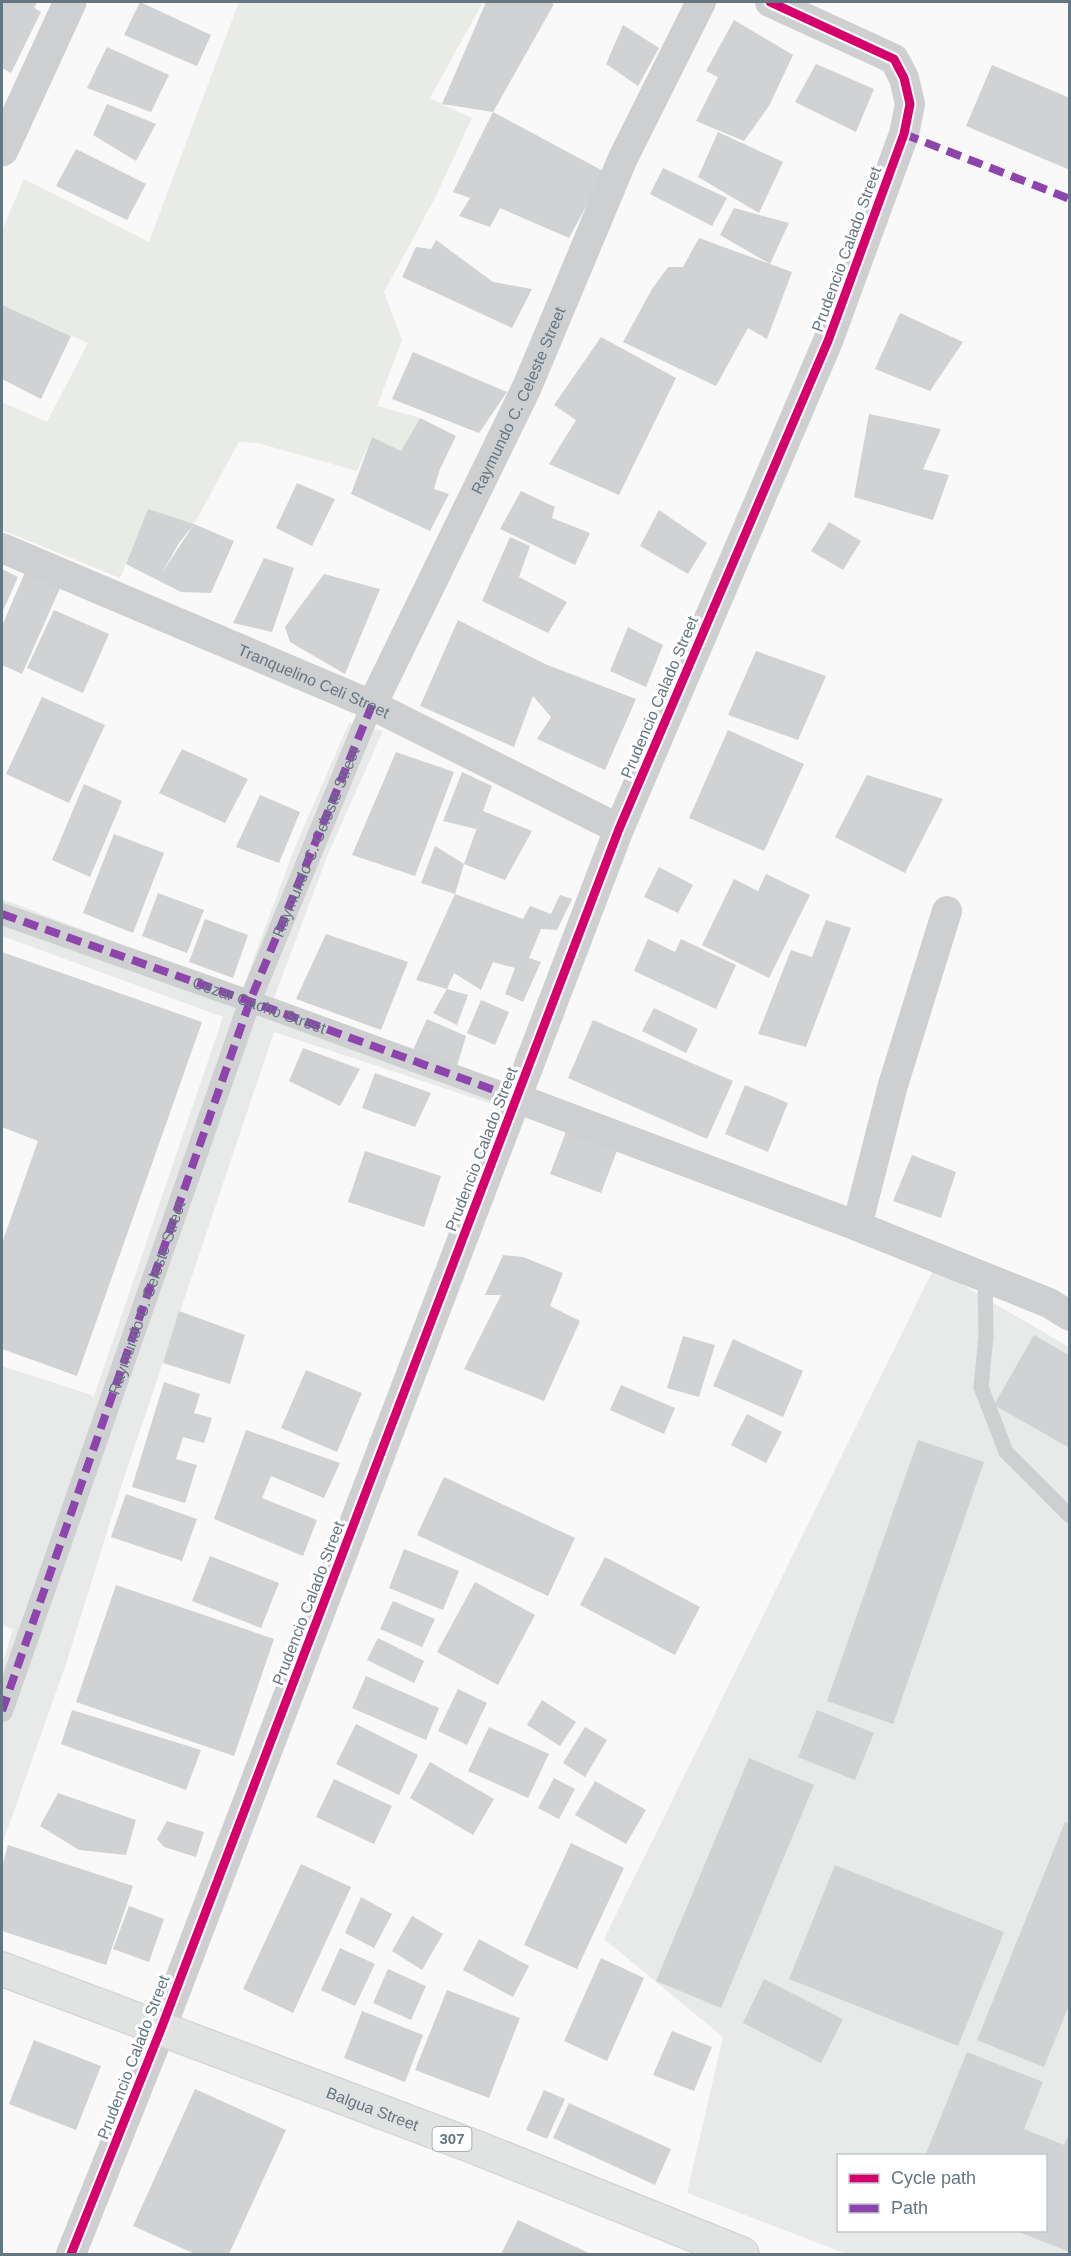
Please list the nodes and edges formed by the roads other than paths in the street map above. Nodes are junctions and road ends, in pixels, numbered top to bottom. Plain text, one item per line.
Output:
1 (70, 2) edge
2 (700, 2) edge
3 (770, 2) edge
4 (2, 150) edge
5 (2, 548) edge
6 (372, 705) junction
7 (619, 830) junction
8 (946, 911) dead end
9 (2, 914) edge
10 (250, 1002) junction
11 (516, 1098) junction
12 (857, 1226) junction
13 (986, 1277) junction
14 (1070, 1316) edge
15 (1070, 1516) edge
16 (2, 1711) edge
17 (2, 1969) edge
18 (161, 2029) junction
19 (71, 2254) edge
20 (742, 2254) edge

1 - 4 street
2 - 6 street, Raymundo C. Celeste Street
3 - 7 street, Prudencio Calado Street
5 - 6 street, Tranquelino Celi Street
6 - 7 street, Tranquelino Celi Street
6 - 10 street, Raymundo C. Celeste Street
7 - 11 street, Prudencio Calado Street
8 - 12 street
9 - 10 street, Cezar Cacho Street
10 - 11 street, Cezar Cacho Street
10 - 16 street, Raymundo C. Celeste Street
11 - 12 street
11 - 18 street, Prudencio Calado Street
12 - 13 street
13 - 14 street
13 - 15 lane
17 - 18 main road, Balgua Street / 307
18 - 19 street, Prudencio Calado Street
18 - 20 main road, Balgua Street / 307

